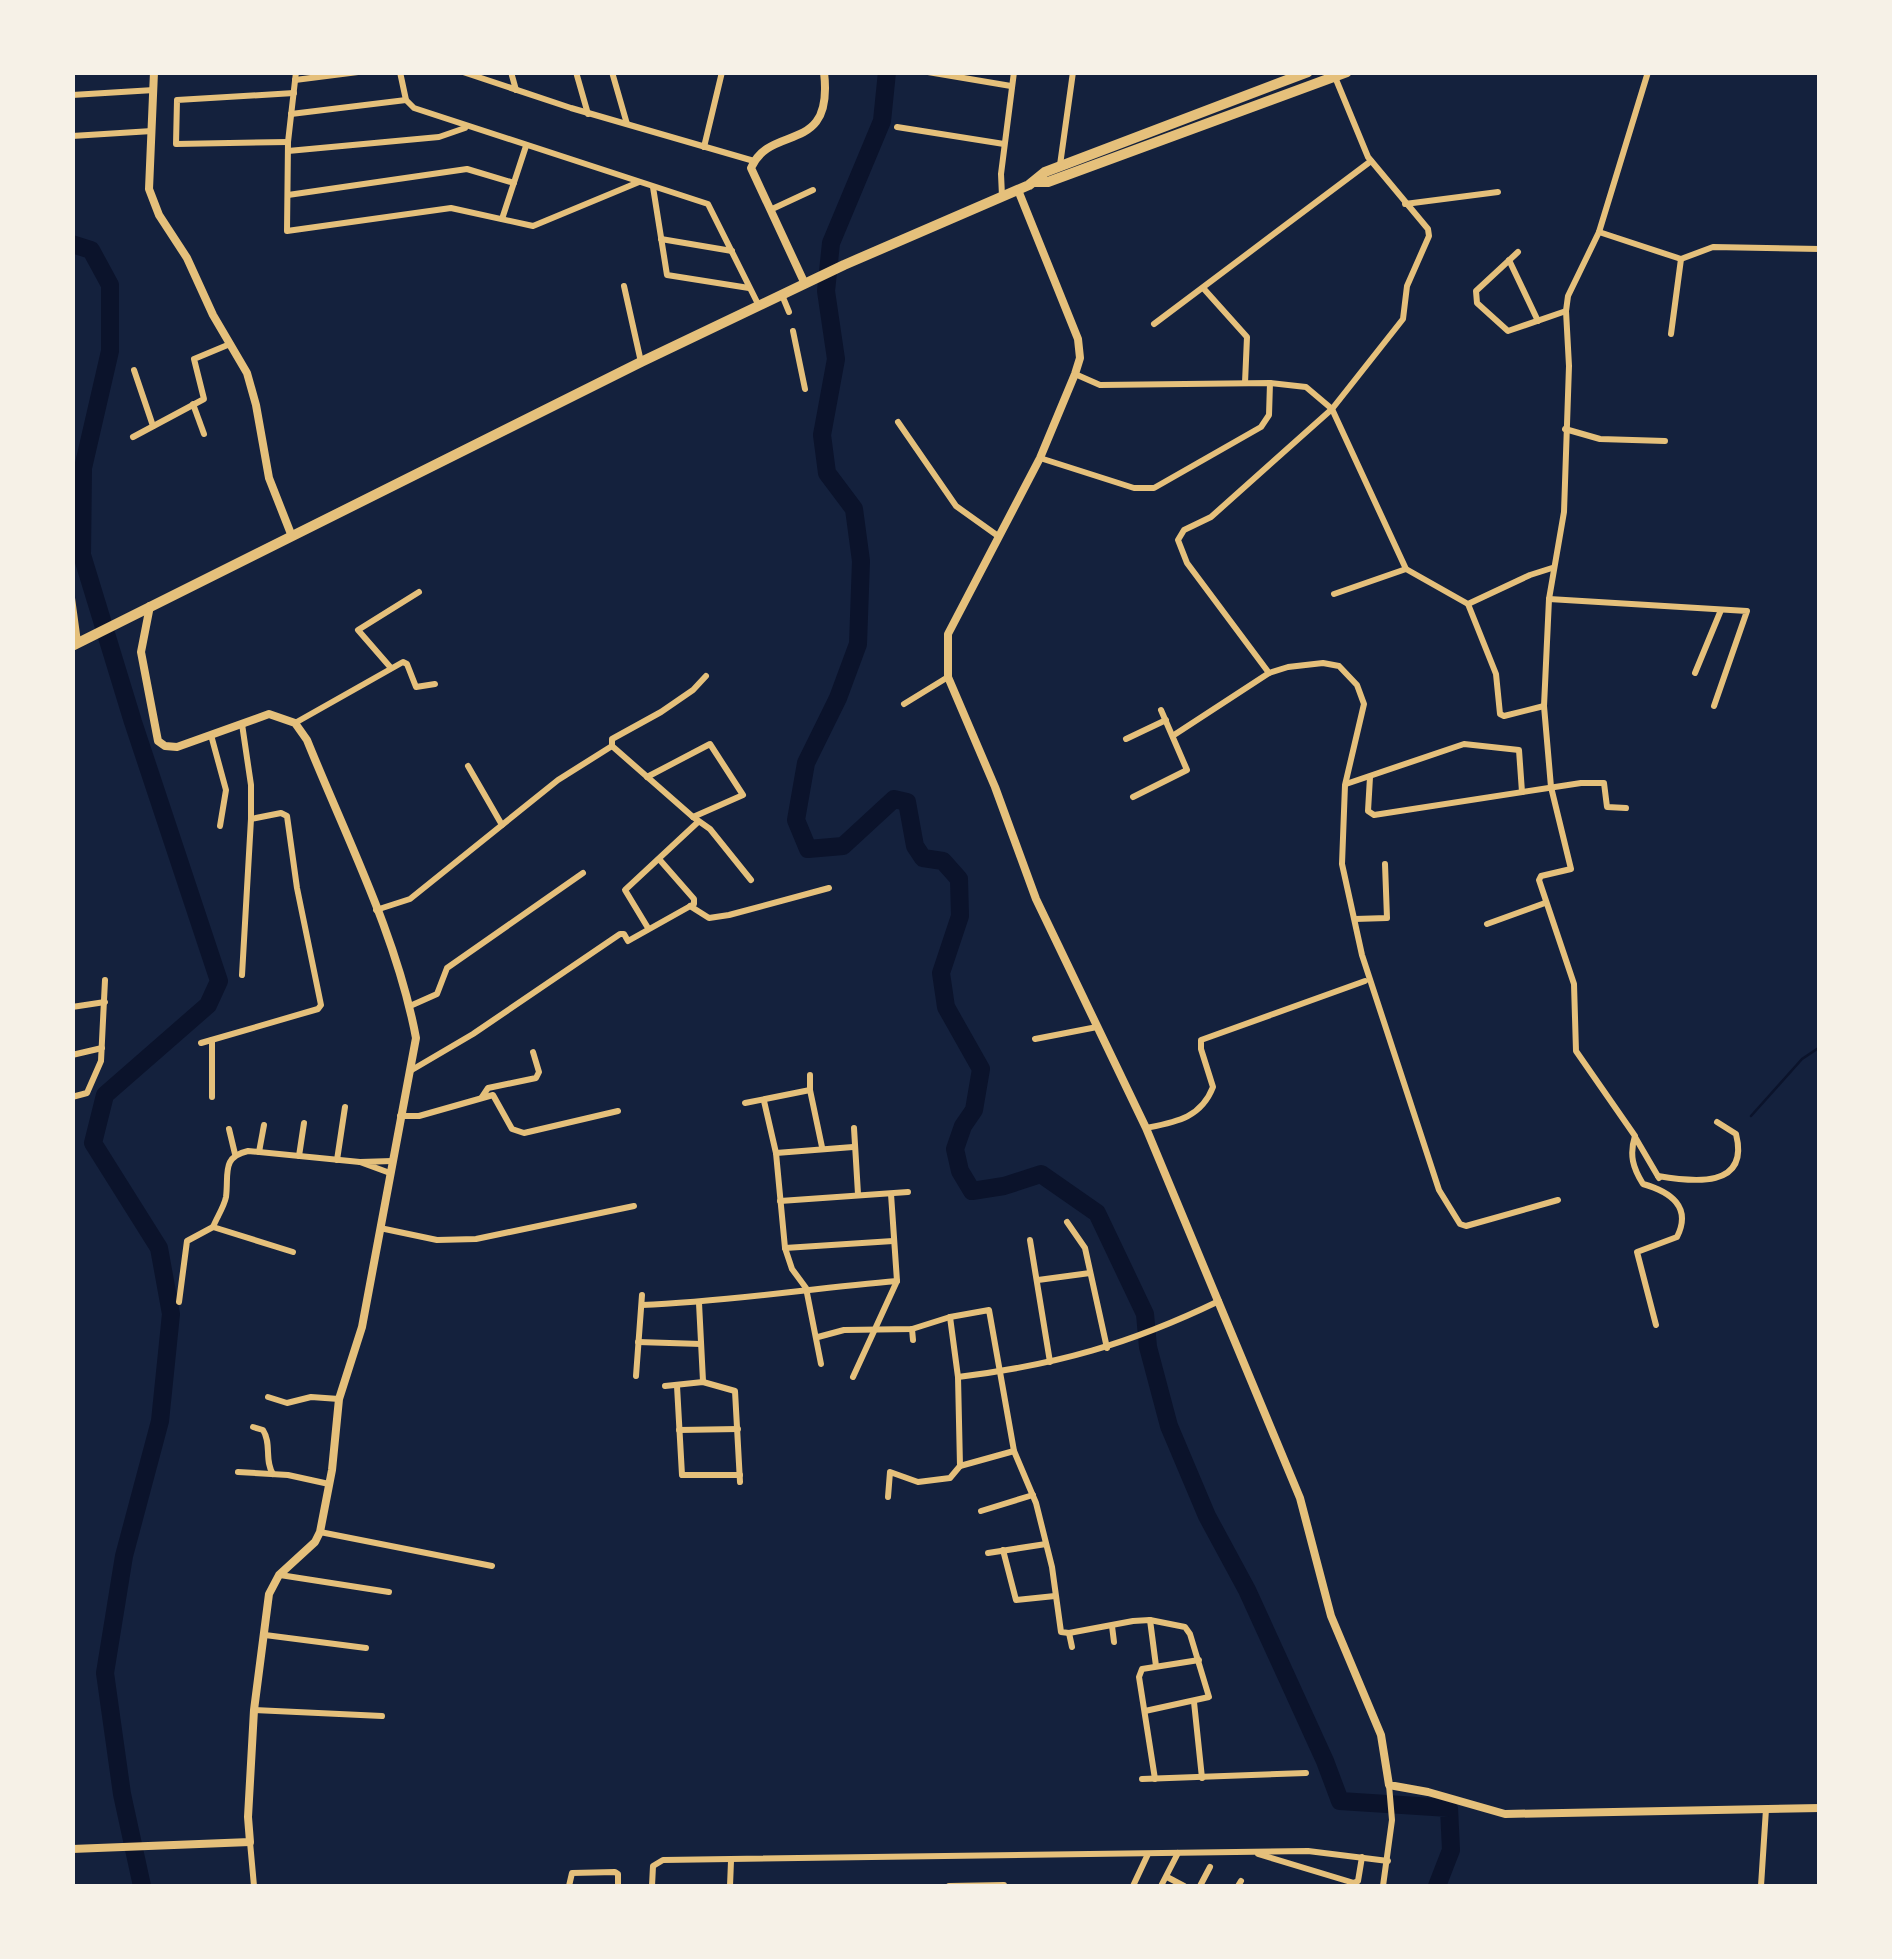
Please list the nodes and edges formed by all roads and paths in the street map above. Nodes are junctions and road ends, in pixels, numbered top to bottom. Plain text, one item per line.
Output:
1 (154, 72) edge
2 (358, 72) edge
3 (400, 72) edge
4 (464, 72) edge
5 (511, 72) edge
6 (576, 72) edge
7 (612, 72) edge
8 (722, 72) edge
9 (824, 72) edge
10 (928, 72) edge
11 (1014, 72) edge
12 (1073, 72) edge
13 (1308, 72) edge
14 (1648, 72) edge
15 (1341, 74) edge
16 (296, 76) edge
17 (1011, 86) junction
18 (154, 90) junction
19 (516, 91) junction
20 (294, 93) junction
21 (72, 95) edge
22 (406, 100) junction
23 (291, 114) junction
24 (588, 114) junction
25 (627, 125) junction
26 (466, 127) junction
27 (896, 127) dead end
28 (152, 131) junction
29 (72, 136) edge
30 (1004, 144) junction
31 (526, 146) junction
32 (288, 147) junction
33 (704, 147) junction
34 (1370, 161) junction
35 (754, 162) junction
36 (1060, 165) junction
37 (640, 182) junction
38 (1035, 182) junction
39 (514, 183) junction
40 (653, 186) junction
41 (814, 190) dead end
42 (1018, 190) junction
43 (1498, 192) dead end
44 (288, 195) junction
45 (1002, 196) junction
46 (1404, 204) junction
47 (769, 211) junction
48 (502, 219) junction
49 (1599, 232) junction
50 (661, 240) junction
51 (1820, 248) edge
52 (732, 251) junction
53 (1518, 252) dead end
54 (1510, 260) junction
55 (1681, 260) junction
56 (810, 282) junction
57 (624, 286) dead end
58 (750, 288) junction
59 (1204, 289) junction
60 (782, 295) junction
61 (759, 306) junction
62 (1566, 311) junction
63 (789, 312) dead end
64 (1538, 321) junction
65 (1154, 324) dead end
66 (793, 331) dead end
67 (1671, 334) dead end
68 (230, 344) junction
69 (641, 362) junction
70 (134, 370) dead end
71 (1075, 374) junction
72 (1245, 383) junction
73 (1270, 383) junction
74 (804, 389) dead end
75 (193, 404) junction
76 (1332, 409) junction
77 (898, 422) dead end
78 (153, 426) junction
79 (1564, 429) junction
80 (204, 434) dead end
81 (132, 437) dead end
82 (1665, 441) dead end
83 (1040, 458) junction
84 (292, 534) junction
85 (998, 536) junction
86 (1406, 568) junction
87 (1552, 568) junction
88 (419, 592) dead end
89 (1334, 594) dead end
90 (72, 598) edge
91 (1549, 600) junction
92 (1468, 604) junction
93 (150, 606) junction
94 (1721, 610) junction
95 (79, 643) edge
96 (391, 668) junction
97 (1269, 673) junction
98 (1695, 673) dead end
99 (706, 676) dead end
100 (948, 677) junction
101 (435, 684) dead end
102 (904, 704) dead end
103 (1544, 706) junction
104 (1714, 706) dead end
105 (1162, 710) dead end
106 (1166, 720) junction
107 (242, 722) junction
108 (295, 723) junction
109 (212, 735) junction
110 (1174, 735) junction
111 (1126, 739) dead end
112 (612, 746) junction
113 (468, 766) dead end
114 (647, 777) junction
115 (1370, 777) junction
116 (1345, 784) junction
117 (1551, 787) junction
118 (1522, 792) junction
119 (1133, 797) dead end
120 (1626, 808) dead end
121 (251, 818) junction
122 (696, 819) junction
123 (502, 825) junction
124 (220, 826) dead end
125 (659, 859) junction
126 (1385, 864) dead end
127 (583, 873) dead end
128 (751, 880) dead end
129 (829, 888) dead end
130 (1545, 903) junction
131 (690, 906) junction
132 (376, 910) junction
133 (1354, 920) junction
134 (1487, 924) dead end
135 (648, 928) junction
136 (242, 975) dead end
137 (105, 980) dead end
138 (1364, 981) dead end
139 (105, 1002) junction
140 (72, 1006) edge
141 (410, 1006) junction
142 (1097, 1027) junction
143 (1036, 1039) dead end
144 (212, 1040) junction
145 (201, 1043) dead end
146 (102, 1048) junction
147 (533, 1052) dead end
148 (72, 1055) edge
149 (410, 1071) junction
150 (810, 1075) dead end
151 (810, 1090) junction
152 (482, 1096) junction
153 (72, 1097) edge
154 (212, 1097) dead end
155 (764, 1101) junction
156 (745, 1103) dead end
157 (346, 1107) dead end
158 (618, 1111) dead end
159 (400, 1116) junction
160 (1717, 1122) dead end
161 (304, 1123) dead end
162 (264, 1125) dead end
163 (854, 1128) dead end
164 (1146, 1128) junction
165 (229, 1129) dead end
166 (1635, 1136) junction
167 (853, 1147) junction
168 (822, 1148) junction
169 (259, 1152) junction
170 (776, 1153) junction
171 (235, 1154) junction
172 (299, 1156) junction
173 (337, 1160) junction
174 (392, 1161) junction
175 (360, 1162) junction
176 (390, 1174) junction
177 (1658, 1176) junction
178 (1661, 1189) junction
179 (908, 1192) dead end
180 (858, 1194) junction
181 (891, 1194) junction
182 (1558, 1200) dead end
183 (780, 1201) junction
184 (634, 1206) dead end
185 (1066, 1222) dead end
186 (212, 1227) junction
187 (380, 1228) junction
188 (1030, 1240) dead end
189 (893, 1241) junction
190 (785, 1248) junction
191 (293, 1252) dead end
192 (1090, 1272) junction
193 (1038, 1280) junction
194 (897, 1281) junction
195 (806, 1288) junction
196 (642, 1294) dead end
197 (1220, 1300) junction
198 (180, 1302) dead end
199 (699, 1303) junction
200 (642, 1305) junction
201 (950, 1317) junction
202 (1656, 1325) dead end
203 (877, 1328) junction
204 (912, 1329) junction
205 (818, 1338) junction
206 (912, 1340) dead end
207 (638, 1342) junction
208 (701, 1344) junction
209 (1107, 1348) junction
210 (1050, 1362) junction
211 (821, 1364) dead end
212 (1000, 1372) junction
213 (636, 1376) dead end
214 (853, 1377) dead end
215 (958, 1377) junction
216 (703, 1382) junction
217 (664, 1386) dead end
218 (676, 1386) junction
219 (268, 1397) dead end
220 (338, 1399) junction
221 (253, 1427) dead end
222 (738, 1429) junction
223 (679, 1430) junction
224 (1014, 1450) junction
225 (960, 1466) junction
226 (238, 1472) dead end
227 (274, 1476) junction
228 (329, 1484) junction
229 (1032, 1496) junction
230 (888, 1497) dead end
231 (982, 1511) dead end
232 (320, 1532) junction
233 (1046, 1544) junction
234 (1003, 1550) junction
235 (988, 1553) dead end
236 (492, 1566) dead end
237 (279, 1575) junction
238 (389, 1592) dead end
239 (1055, 1596) junction
240 (1150, 1620) junction
241 (1112, 1626) junction
242 (1069, 1633) junction
243 (265, 1635) junction
244 (1114, 1642) dead end
245 (1072, 1647) dead end
246 (366, 1648) dead end
247 (1199, 1660) junction
248 (1156, 1666) junction
249 (1194, 1702) junction
250 (254, 1710) junction
251 (1145, 1711) junction
252 (382, 1716) dead end
253 (1306, 1773) dead end
254 (1202, 1778) junction
255 (1142, 1779) dead end
256 (1155, 1779) junction
257 (1389, 1789) junction
258 (1820, 1808) edge
259 (1766, 1810) junction
260 (250, 1842) junction
261 (72, 1849) edge
262 (1250, 1852) junction
263 (1178, 1853) junction
264 (1148, 1854) junction
265 (1362, 1858) junction
266 (1388, 1860) junction
267 (731, 1861) junction
268 (1210, 1867) dead end
269 (1166, 1876) junction
270 (1004, 1885) edge
271 (254, 1886) edge
272 (569, 1886) edge
273 (618, 1886) edge
274 (652, 1886) edge
275 (730, 1886) edge
276 (949, 1886) edge
277 (1132, 1886) edge
278 (1161, 1886) edge
279 (1184, 1886) edge
280 (1200, 1886) edge
281 (1383, 1886) edge
282 (1762, 1886) edge

1 - 18 street
2 - 16 street
3 - 22 street
4 - 19 street
5 - 19 street
6 - 24 street
7 - 25 street
8 - 33 street
9 - 35 street
10 - 17 street
11 - 17 street
12 - 36 street
13 - 36 highway
14 - 49 street
15 - 34 street
15 - 38 highway
16 - 20 street
17 - 30 street
18 - 21 street
18 - 28 street
19 - 24 street
20 - 23 street
20 - 32 street
22 - 23 street
22 - 26 street
23 - 32 street
24 - 25 street
25 - 33 street
26 - 31 street
26 - 32 street
27 - 30 street
28 - 29 street
28 - 68 street
30 - 45 street
31 - 37 street
31 - 39 street
32 - 44 street
33 - 35 street
34 - 46 street
34 - 59 street
35 - 47 street
36 - 38 highway
37 - 40 street
37 - 48 street
38 - 42 highway
39 - 44 street
39 - 48 street
40 - 50 street
40 - 52 street
41 - 47 street
42 - 45 highway
42 - 71 street
43 - 46 street
44 - 48 street
45 - 56 highway
46 - 76 street
47 - 56 street
49 - 55 street
49 - 62 street
50 - 52 street
50 - 58 street
51 - 55 street
52 - 58 street
53 - 54 street
54 - 64 street
54 - 64 street
55 - 67 street
56 - 60 highway
57 - 69 street
58 - 61 street
59 - 65 street
59 - 72 street
60 - 61 highway
60 - 63 street
61 - 69 highway
62 - 64 street
62 - 79 street
66 - 74 street
68 - 75 street
68 - 84 street
69 - 84 highway
70 - 78 street
71 - 72 street
71 - 83 street
72 - 73 street
73 - 76 street
73 - 83 street
75 - 78 street
75 - 80 street
76 - 86 street
76 - 97 street
77 - 85 street
78 - 81 street
79 - 82 street
79 - 87 street
83 - 85 street
84 - 93 highway
85 - 100 street
86 - 89 street
86 - 92 street
87 - 91 street
87 - 92 street
88 - 96 street
90 - 95 street
91 - 94 street
91 - 103 street
92 - 103 street
93 - 95 highway
93 - 109 street
94 - 98 street
94 - 104 street
96 - 101 street
96 - 108 street
97 - 110 street
97 - 116 street
99 - 112 street
100 - 102 street
100 - 142 street
103 - 117 street
105 - 106 street
106 - 110 street
106 - 111 street
107 - 108 street
107 - 109 street
107 - 121 street
108 - 132 street
109 - 124 street
110 - 119 street
112 - 114 street
112 - 123 street
113 - 123 street
114 - 122 street
114 - 122 street
115 - 116 street
115 - 118 street
115 - 118 street
116 - 133 street
117 - 118 street
117 - 120 street
117 - 130 street
121 - 136 street
121 - 144 street
122 - 125 street
122 - 128 street
123 - 132 street
125 - 131 street
125 - 135 street
126 - 133 street
127 - 141 street
129 - 131 street
130 - 134 street
130 - 166 street
131 - 135 street
132 - 141 street
133 - 182 street
135 - 149 street
137 - 139 street
138 - 164 street
139 - 140 street
139 - 146 street
141 - 149 street
142 - 143 street
142 - 164 street
144 - 145 street
144 - 154 street
146 - 148 street
146 - 153 street
147 - 152 street
149 - 159 street
150 - 151 street
151 - 155 street
151 - 168 street
152 - 158 street
152 - 159 street
155 - 156 street
155 - 170 street
157 - 173 street
159 - 174 street
160 - 177 street
161 - 172 street
162 - 169 street
163 - 167 street
164 - 197 street
165 - 171 street
166 - 177 street
166 - 178 street
167 - 168 street
167 - 180 street
168 - 170 street
169 - 171 street
169 - 172 street
170 - 183 street
171 - 186 street
172 - 173 street
173 - 175 street
174 - 175 street
174 - 176 street
175 - 176 street
176 - 187 street
177 - 178 street
178 - 202 street
179 - 181 street
180 - 181 street
180 - 183 street
181 - 189 street
183 - 190 street
184 - 187 street
185 - 192 street
186 - 191 street
186 - 198 street
187 - 220 street
188 - 193 street
189 - 190 street
189 - 194 street
190 - 195 street
192 - 193 street
192 - 209 street
193 - 210 street
194 - 195 street
194 - 203 street
195 - 199 street
195 - 205 street
196 - 200 street
197 - 209 street
197 - 257 street
199 - 200 street
199 - 208 street
200 - 207 street
201 - 204 street
201 - 212 street
201 - 215 street
203 - 204 street
203 - 205 street
203 - 214 street
204 - 206 street
205 - 211 street
207 - 208 street
207 - 213 street
208 - 216 street
209 - 210 street
210 - 212 street
212 - 215 street
212 - 224 street
215 - 225 street
216 - 218 street
216 - 222 street
217 - 218 street
218 - 223 street
219 - 220 street
220 - 228 street
221 - 227 street
222 - 223 street
222 - 223 street
224 - 225 street
224 - 229 street
225 - 230 street
226 - 227 street
227 - 228 street
228 - 232 street
229 - 231 street
229 - 233 street
232 - 236 street
232 - 237 street
233 - 234 street
233 - 239 street
234 - 235 street
234 - 239 street
237 - 238 street
237 - 243 street
239 - 242 street
240 - 241 street
240 - 247 street
240 - 248 street
241 - 242 street
241 - 244 street
242 - 245 street
243 - 246 street
243 - 250 street
247 - 248 street
247 - 249 street
248 - 251 street
249 - 251 street
249 - 254 street
250 - 252 street
250 - 260 street
251 - 256 street
253 - 254 street
254 - 256 street
255 - 256 street
257 - 259 street
257 - 266 street
258 - 259 street
259 - 282 street
260 - 261 street
260 - 271 street
262 - 263 street
262 - 265 street
262 - 265 street
263 - 264 street
263 - 269 street
264 - 267 street
264 - 277 street
265 - 266 street
266 - 281 street
267 - 274 street
267 - 275 street
268 - 280 street
269 - 278 street
269 - 279 street
270 - 276 street
272 - 273 street

